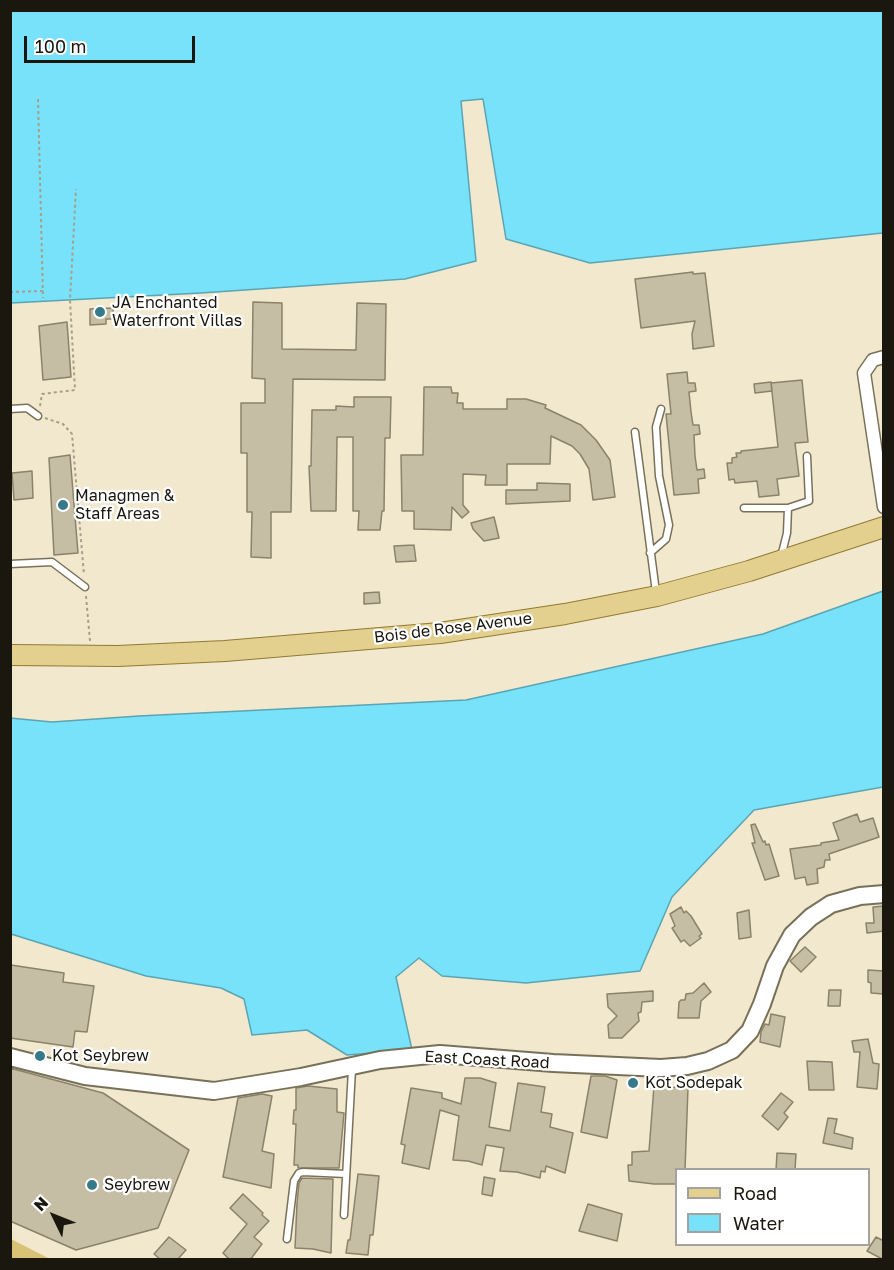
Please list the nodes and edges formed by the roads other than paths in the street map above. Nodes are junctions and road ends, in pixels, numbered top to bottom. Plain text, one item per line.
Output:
1 (884, 357) edge
2 (661, 409) dead end
3 (10, 410) edge
4 (38, 416) road end
5 (635, 432) dead end
6 (807, 456) dead end
7 (884, 507) edge
8 (744, 508) dead end
9 (788, 508) junction
10 (884, 527) edge
11 (650, 553) junction
12 (780, 561) junction
13 (10, 564) edge
14 (85, 587) road end
15 (657, 596) junction
16 (10, 655) edge
17 (884, 894) edge
18 (10, 1057) edge
19 (352, 1066) junction
20 (346, 1174) junction
21 (344, 1215) dead end
22 (287, 1239) dead end

1 - 7 street
2 - 11 lane
3 - 4 lane
5 - 11 lane
6 - 9 lane
8 - 9 lane
9 - 12 lane
10 - 12 main road, Bois de Rose Avenue
11 - 15 lane
12 - 15 main road, Bois de Rose Avenue
13 - 14 lane
15 - 16 main road, Bois de Rose Avenue
17 - 19 main road, East Coast Road
18 - 19 main road, East Coast Road
19 - 20 lane
20 - 21 lane
20 - 22 lane

